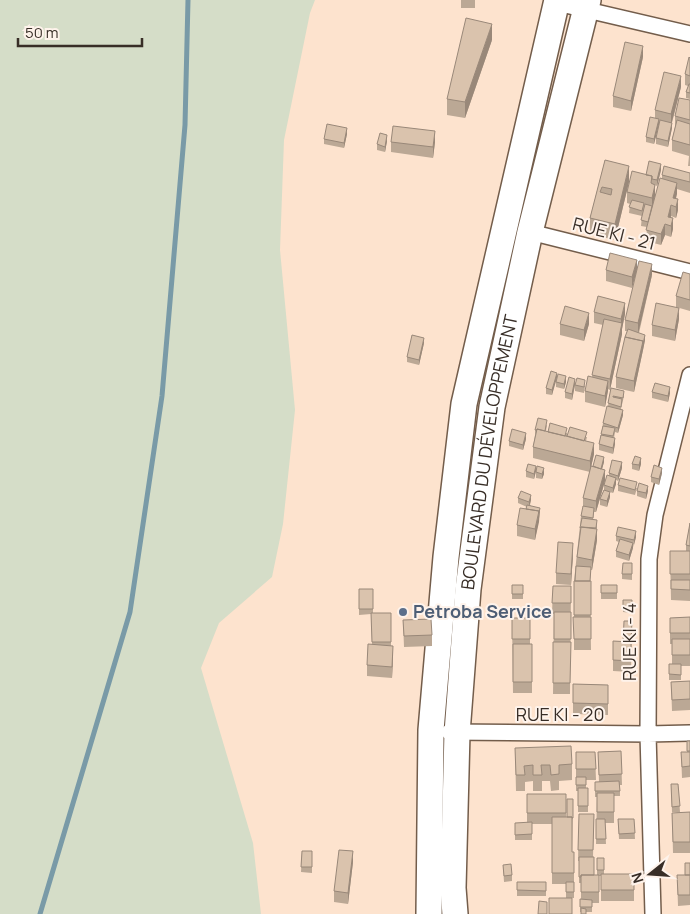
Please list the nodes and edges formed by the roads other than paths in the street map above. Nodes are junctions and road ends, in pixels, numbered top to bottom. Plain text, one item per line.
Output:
1 (557, 1) edge
2 (587, 5) edge
3 (690, 34) edge
4 (530, 232) junction
5 (690, 272) edge
6 (690, 375) edge
7 (444, 585) junction
8 (468, 589) junction
9 (431, 730) junction
10 (457, 733) junction
11 (690, 733) edge
12 (648, 734) junction
13 (429, 914) edge
14 (455, 914) edge
15 (653, 914) edge

1 - 2 street
1 - 7 highway, BOULEVARD DU DÉVELOPPEMENT
2 - 3 street
2 - 4 highway, BOULEVARD DU DÉVELOPPEMENT
4 - 5 street, RUE KI - 21
4 - 8 highway, BOULEVARD DU DÉVELOPPEMENT
6 - 12 street, RUE KI - 4
7 - 8 highway
7 - 9 highway, BOULEVARD DU DÉVELOPPEMENT
8 - 10 highway, BOULEVARD DU DÉVELOPPEMENT
9 - 10 street, RUE KI - 20
9 - 13 highway, BOULEVARD DU DÉVELOPPEMENT
10 - 12 street, RUE KI - 20
10 - 14 highway, BOULEVARD DU DÉVELOPPEMENT
11 - 12 street, RUE KI - 20
12 - 15 street, RUE KI - 4

